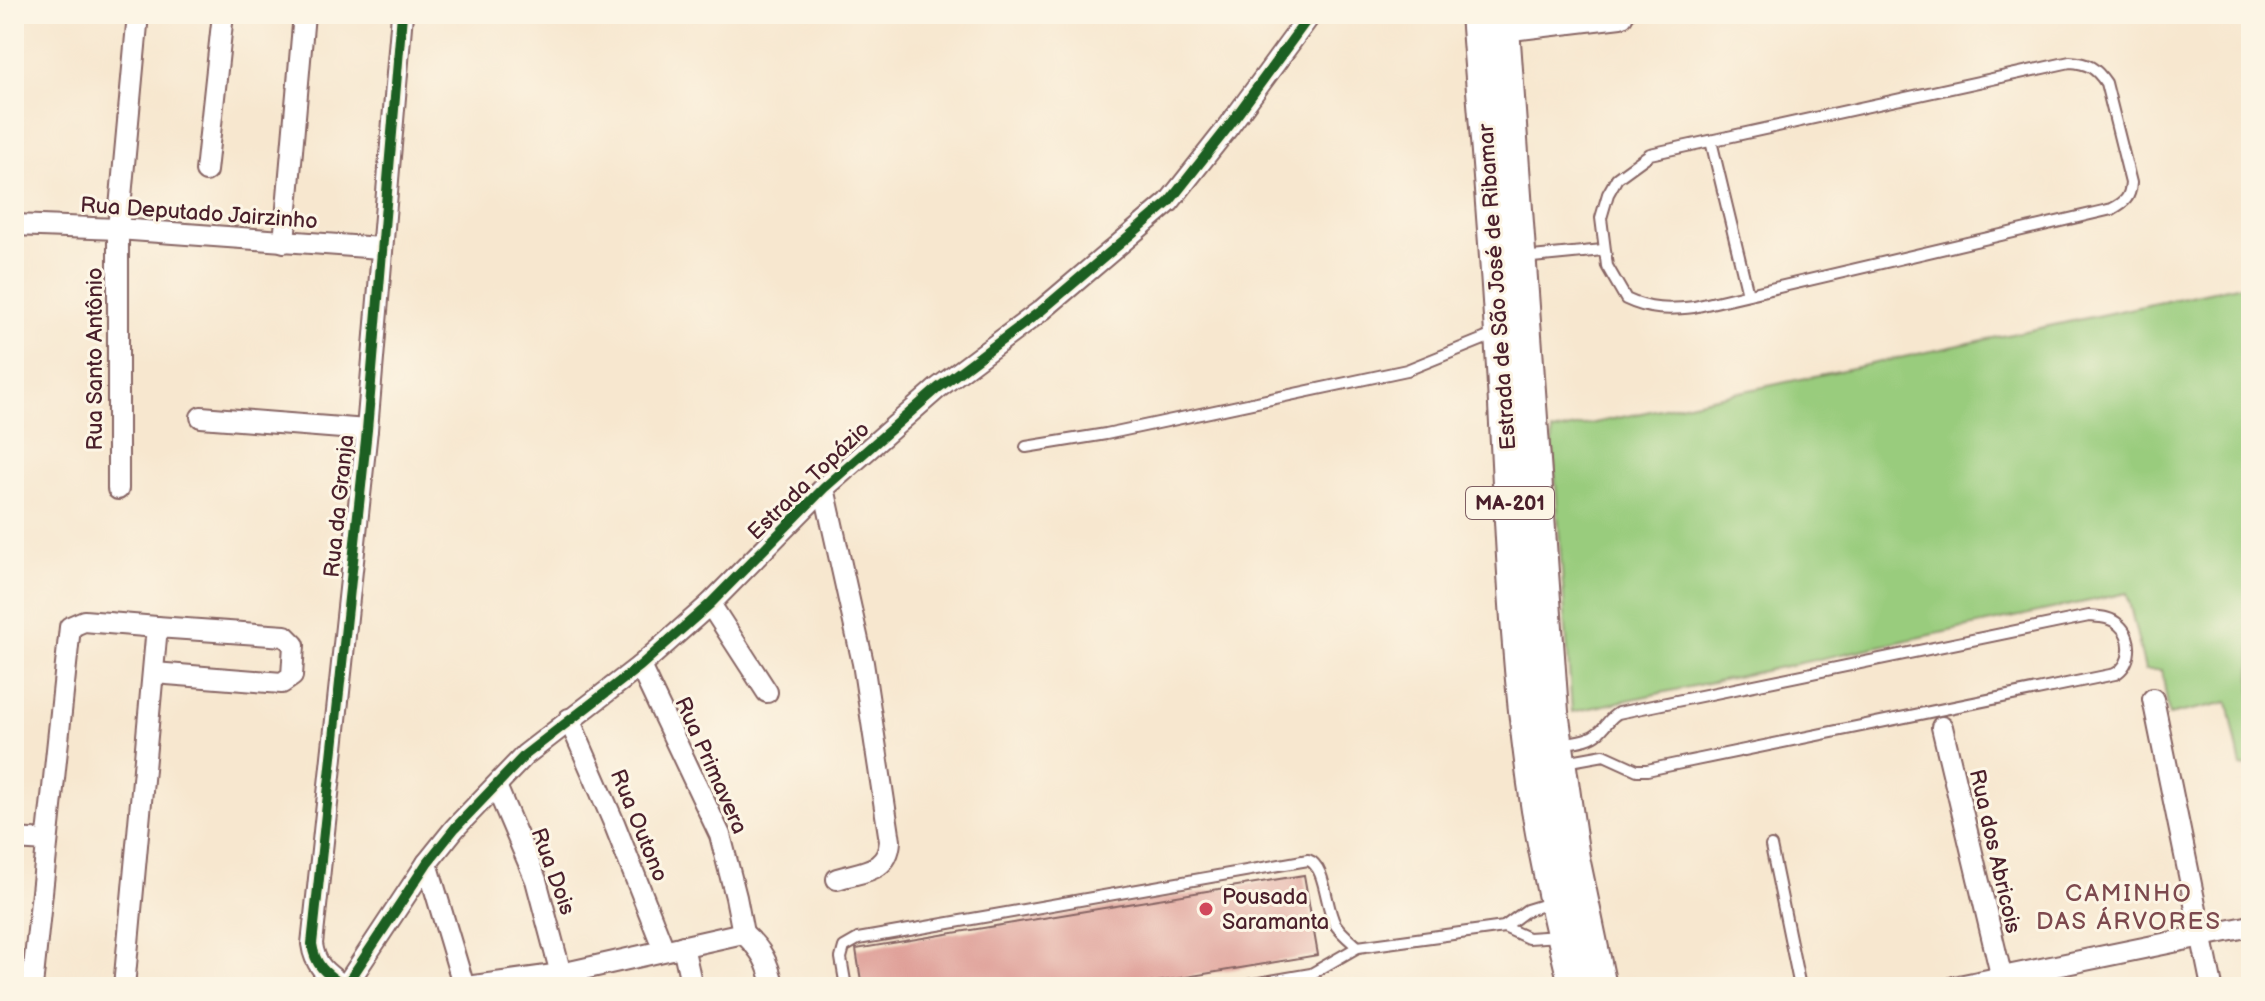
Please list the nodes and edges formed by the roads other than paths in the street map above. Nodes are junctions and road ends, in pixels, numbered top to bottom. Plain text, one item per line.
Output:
1 (138, 14) edge
2 (223, 14) edge
3 (304, 14) edge
4 (402, 14) edge
5 (1311, 14) edge
6 (1620, 14) edge
7 (1494, 19) edge
8 (1711, 141) junction
9 (206, 171) dead end
10 (14, 225) edge
11 (118, 229) junction
12 (284, 242) junction
13 (380, 248) junction
14 (1603, 250) junction
15 (1520, 258) junction
16 (1748, 294) junction
17 (1501, 331) junction
18 (201, 417) dead end
19 (367, 430) junction
20 (1026, 447) dead end
21 (824, 488) junction
22 (118, 489) dead end
23 (710, 604) junction
24 (157, 627) junction
25 (640, 666) junction
26 (154, 673) junction
27 (767, 692) dead end
28 (2153, 699) dead end
29 (569, 719) junction
30 (1942, 727) dead end
31 (1557, 754) junction
32 (496, 786) junction
33 (14, 839) edge
34 (47, 841) junction
35 (1771, 846) dead end
36 (427, 863) junction
37 (837, 879) dead end
38 (1555, 902) junction
39 (2251, 926) edge
40 (1504, 927) junction
41 (743, 933) junction
42 (1563, 936) junction
43 (2201, 937) junction
44 (1358, 947) junction
45 (673, 948) junction
46 (574, 977) edge
47 (2003, 982) edge
48 (32, 987) edge
49 (124, 987) edge
50 (345, 987) edge
51 (470, 987) edge
52 (692, 987) edge
53 (774, 987) edge
54 (846, 987) edge
55 (1236, 987) edge
56 (1576, 987) edge
57 (1600, 987) edge
58 (1800, 987) edge
59 (1954, 987) edge
60 (2212, 987) edge

1 - 11 street, Rua Santo Antônio
2 - 9 street
3 - 12 street
4 - 13 street, Rua da Granja
5 - 21 street, Estrada Topázio
6 - 7 street
7 - 15 main road, Estrada de São José de Ribamar / MA-201
7 - 17 main road, Estrada de São José de Ribamar / MA-201
8 - 14 lane
8 - 16 lane
8 - 16 lane
10 - 11 street, Rua Deputado Jairzinho
11 - 12 street, Rua Deputado Jairzinho
11 - 22 street, Rua Santo Antônio
12 - 13 street, Rua Deputado Jairzinho
13 - 19 street, Rua da Granja
14 - 15 lane
14 - 16 lane
15 - 31 main road, Estrada de São José de Ribamar / MA-201
17 - 20 lane
17 - 38 main road, Estrada de São José de Ribamar / MA-201
18 - 19 street
19 - 50 street, Rua da Granja
21 - 23 street, Estrada Topázio
21 - 37 street
23 - 25 street, Estrada Topázio
23 - 27 street
24 - 26 street
24 - 26 street
24 - 34 street
25 - 29 street, Estrada Topázio
25 - 41 street, Rua Primavera
26 - 49 street
28 - 43 street
29 - 32 street, Estrada Topázio
29 - 45 street, Rua Outono
30 - 47 street, Rua dos Abricois
31 - 31 lane
31 - 57 main road, Estrada de São José de Ribamar / MA-201
32 - 36 street, Estrada Topázio
32 - 46 street, Rua Dois
33 - 34 street
34 - 48 street
35 - 58 lane
36 - 50 street, Estrada Topázio
36 - 51 street
38 - 40 lane
38 - 42 main road, Estrada de São José de Ribamar / MA-201
39 - 43 street
40 - 42 lane
40 - 44 lane
41 - 45 street
41 - 53 street
42 - 56 main road, Estrada de São José de Ribamar / MA-201
43 - 47 street
43 - 60 street
44 - 54 lane
44 - 55 lane
45 - 46 street
45 - 52 street, Rua Outono
46 - 51 street
47 - 59 street

